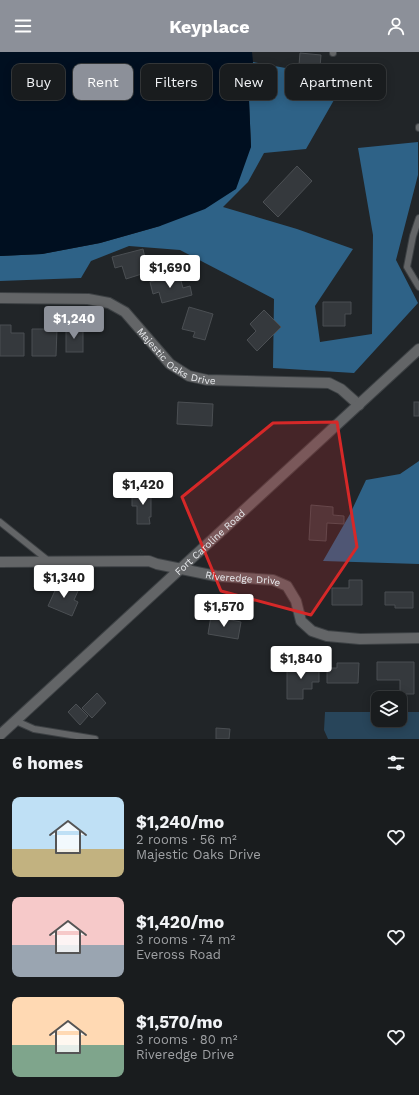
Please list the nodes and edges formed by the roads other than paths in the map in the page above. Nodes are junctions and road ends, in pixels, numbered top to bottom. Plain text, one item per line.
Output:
1 (419, 218) edge
2 (419, 287) edge
3 (0, 298) edge
4 (419, 349) edge
5 (359, 405) junction
6 (0, 522) edge
7 (0, 562) edge
8 (50, 562) junction
9 (182, 569) junction
10 (419, 638) edge
11 (16, 720) junction
12 (0, 735) edge
13 (95, 739) edge

1 - 2 lane
3 - 5 street, Majestic Oaks Drive
4 - 5 street, Fort Caroline Road
5 - 9 street, Fort Caroline Road
6 - 8 lane
7 - 8 street, Riveredge Drive
8 - 9 street, Riveredge Drive
9 - 10 street, Riveredge Drive
9 - 11 street, Fort Caroline Road
11 - 12 street, Fort Caroline Road
11 - 13 lane

